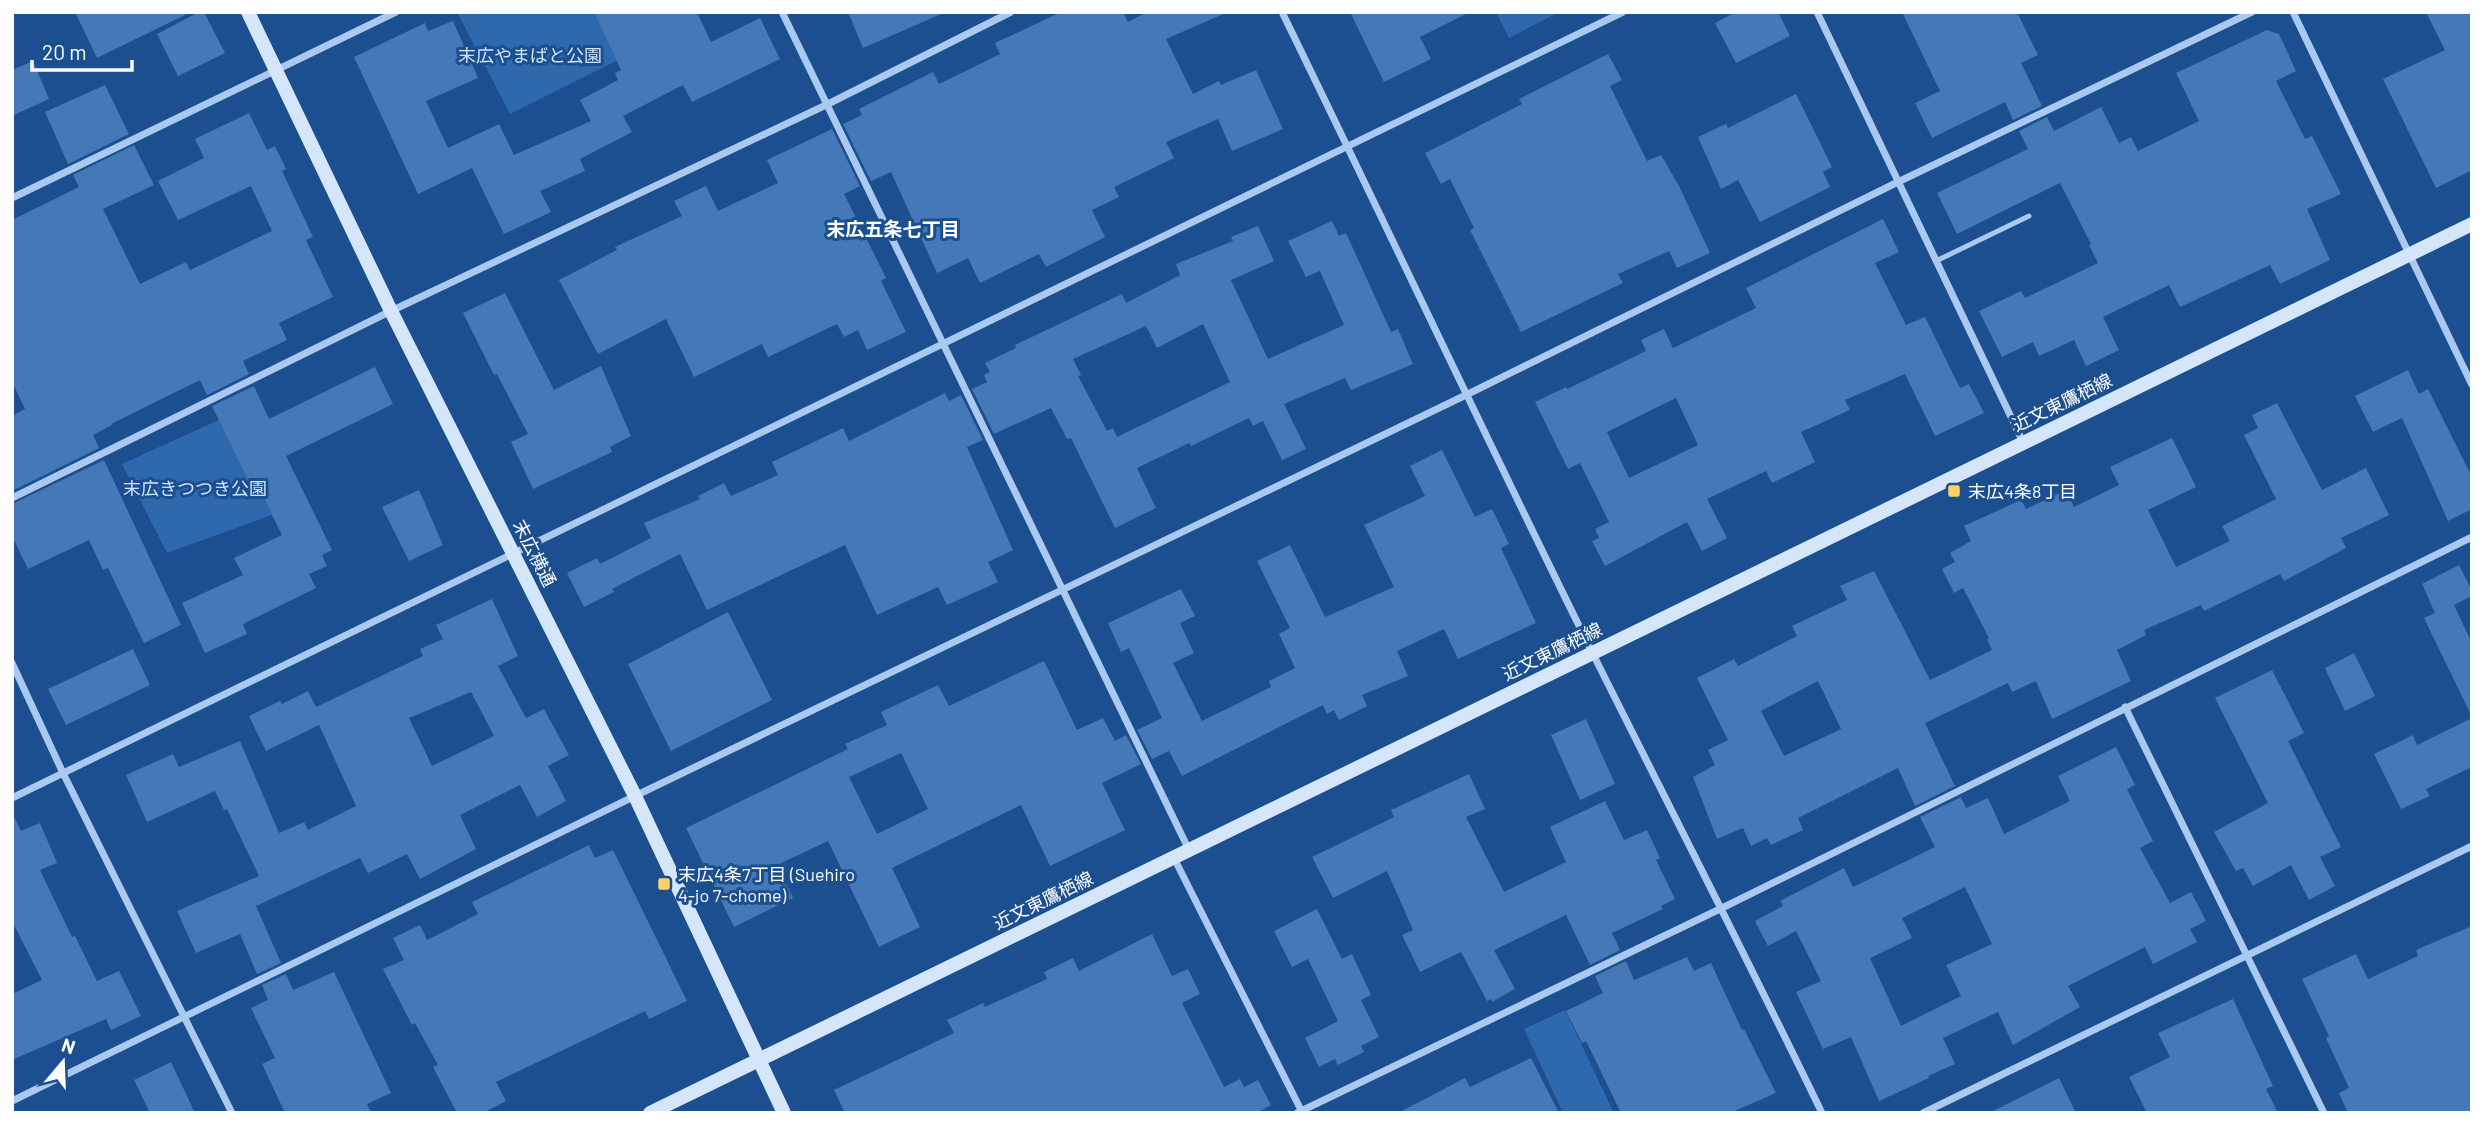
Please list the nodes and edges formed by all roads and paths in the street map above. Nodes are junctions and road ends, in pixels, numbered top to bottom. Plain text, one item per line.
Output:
1 (248, 12) edge
2 (396, 12) edge
3 (782, 12) edge
4 (1011, 12) edge
5 (1282, 12) edge
6 (1623, 12) edge
7 (1817, 12) edge
8 (2252, 12) edge
9 (2292, 12) edge
10 (276, 71) junction
11 (826, 105) junction
12 (1348, 148) junction
13 (1898, 182) junction
14 (12, 198) edge
15 (2029, 216) dead end
16 (2472, 224) edge
17 (2409, 254) junction
18 (1936, 261) junction
19 (391, 311) junction
20 (945, 344) junction
21 (2472, 385) edge
22 (1466, 395) junction
23 (2023, 442) junction
24 (12, 498) edge
25 (2472, 537) edge
26 (513, 552) junction
27 (1063, 591) junction
28 (1592, 652) junction
29 (12, 663) edge
30 (2125, 707) junction
31 (63, 773) junction
32 (635, 796) junction
33 (12, 797) edge
34 (2472, 846) edge
35 (1189, 850) junction
36 (1174, 858) junction
37 (1723, 908) junction
38 (2247, 956) junction
39 (185, 1016) junction
40 (759, 1060) junction
41 (12, 1101) edge
42 (1300, 1112) edge
43 (232, 1113) edge
44 (650, 1113) edge
45 (784, 1113) edge
46 (1822, 1113) edge
47 (1923, 1113) edge
48 (2324, 1113) edge

1 - 10 street, 末広横通
2 - 10 street
3 - 11 street
4 - 11 street
5 - 12 street
6 - 12 street
7 - 13 street
8 - 13 street
9 - 17 street
10 - 14 street
10 - 19 street, 末広横通
11 - 19 street
11 - 20 street
12 - 20 street
12 - 22 street
13 - 18 street
13 - 22 street
15 - 18 lane
16 - 17 street, 近文東鷹栖線
17 - 21 street
17 - 23 street, 近文東鷹栖線
18 - 23 street
19 - 24 street
19 - 26 street, 末広横通
20 - 26 street
20 - 27 street
22 - 27 street
22 - 28 street
23 - 28 street, 近文東鷹栖線
25 - 30 street
26 - 31 street
26 - 32 street, 末広横通
27 - 32 street
27 - 35 street
28 - 35 street, 近文東鷹栖線
28 - 37 street
29 - 31 street
30 - 37 street
30 - 38 street
31 - 33 street
31 - 39 street
32 - 39 street
32 - 40 street, 末広横通
34 - 38 street
35 - 36 street, 近文東鷹栖線
36 - 40 street, 近文東鷹栖線
36 - 42 street
37 - 42 street
37 - 46 street
38 - 47 street
38 - 48 street
39 - 41 street
39 - 43 street
40 - 44 street, 近文東鷹栖線
40 - 45 street, 末広横通

